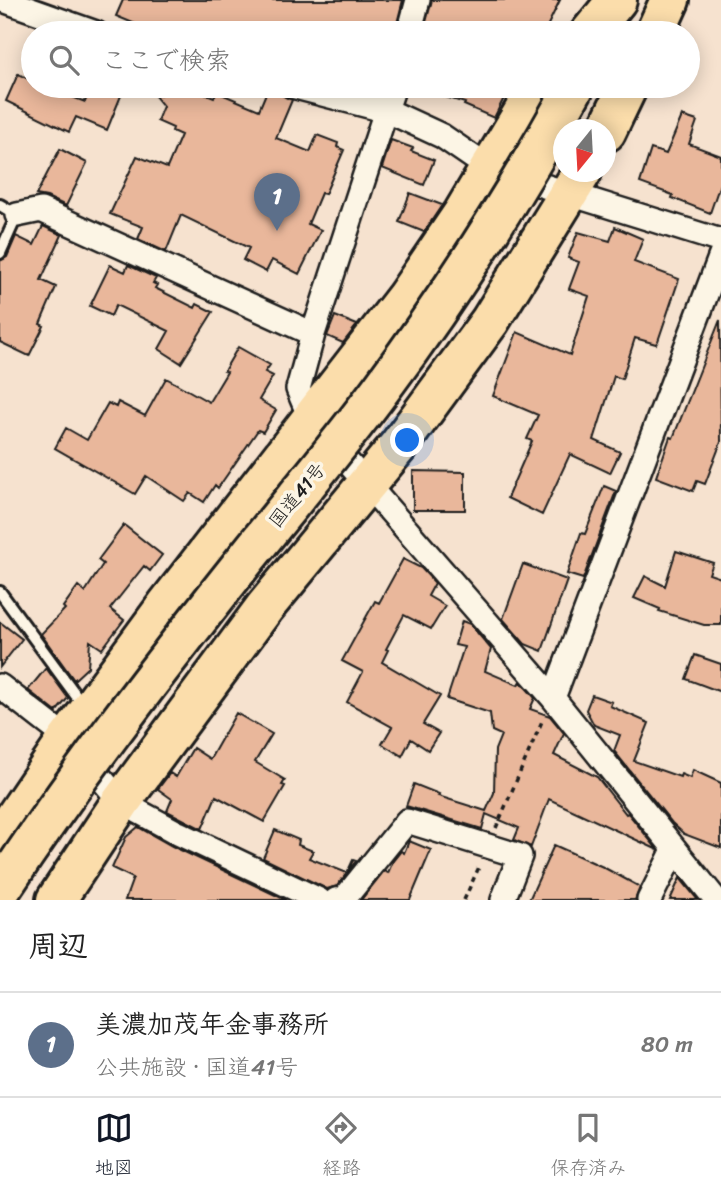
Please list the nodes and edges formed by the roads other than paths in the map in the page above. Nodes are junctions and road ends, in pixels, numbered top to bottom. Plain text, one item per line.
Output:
1 (3, 0) edge
2 (418, 0) edge
3 (582, 0) edge
4 (605, 0) edge
5 (617, 0) edge
6 (670, 0) edge
7 (62, 21) edge
8 (412, 21) edge
9 (571, 21) edge
10 (595, 21) edge
11 (599, 21) edge
12 (607, 21) edge
13 (660, 21) edge
14 (338, 98) edge
15 (391, 98) edge
16 (537, 98) edge
17 (539, 98) edge
18 (568, 98) edge
19 (622, 98) edge
20 (388, 111) junction
21 (612, 119) edge
22 (490, 169) junction
23 (575, 183) edge
24 (9, 210) edge
25 (721, 241) edge
26 (0, 253) edge
27 (721, 255) edge
28 (313, 334) junction
29 (304, 365) junction
30 (336, 388) junction
31 (311, 420) junction
32 (368, 484) junction
33 (0, 592) edge
34 (0, 686) edge
35 (553, 698) junction
36 (78, 725) junction
37 (121, 802) junction
38 (0, 839) edge
39 (674, 850) junction
40 (0, 868) edge
41 (0, 891) edge
42 (56, 900) edge
43 (319, 900) edge
44 (336, 900) edge
45 (503, 900) edge
46 (649, 900) edge
47 (716, 900) edge

1 - 7 street
2 - 8 street
3 - 9 highway
4 - 10 highway
5 - 11 highway
5 - 12 highway
6 - 13 highway
14 - 20 street
15 - 20 street
16 - 22 highway
17 - 40 highway, 国道41号
18 - 41 highway, 国道41号, bridge
19 - 21 highway
20 - 22 street
20 - 28 street
22 - 23 street
22 - 30 highway
23 - 25 street
23 - 32 highway
24 - 26 lane
24 - 28 street
27 - 35 street
28 - 29 street
29 - 30 street
29 - 31 street
30 - 31 highway
31 - 32 street
31 - 36 highway
32 - 35 street
32 - 37 highway
33 - 36 lane
34 - 36 street
35 - 39 street
36 - 37 street
36 - 38 highway
37 - 42 highway
37 - 43 street
39 - 46 street
39 - 47 street
44 - 45 street

